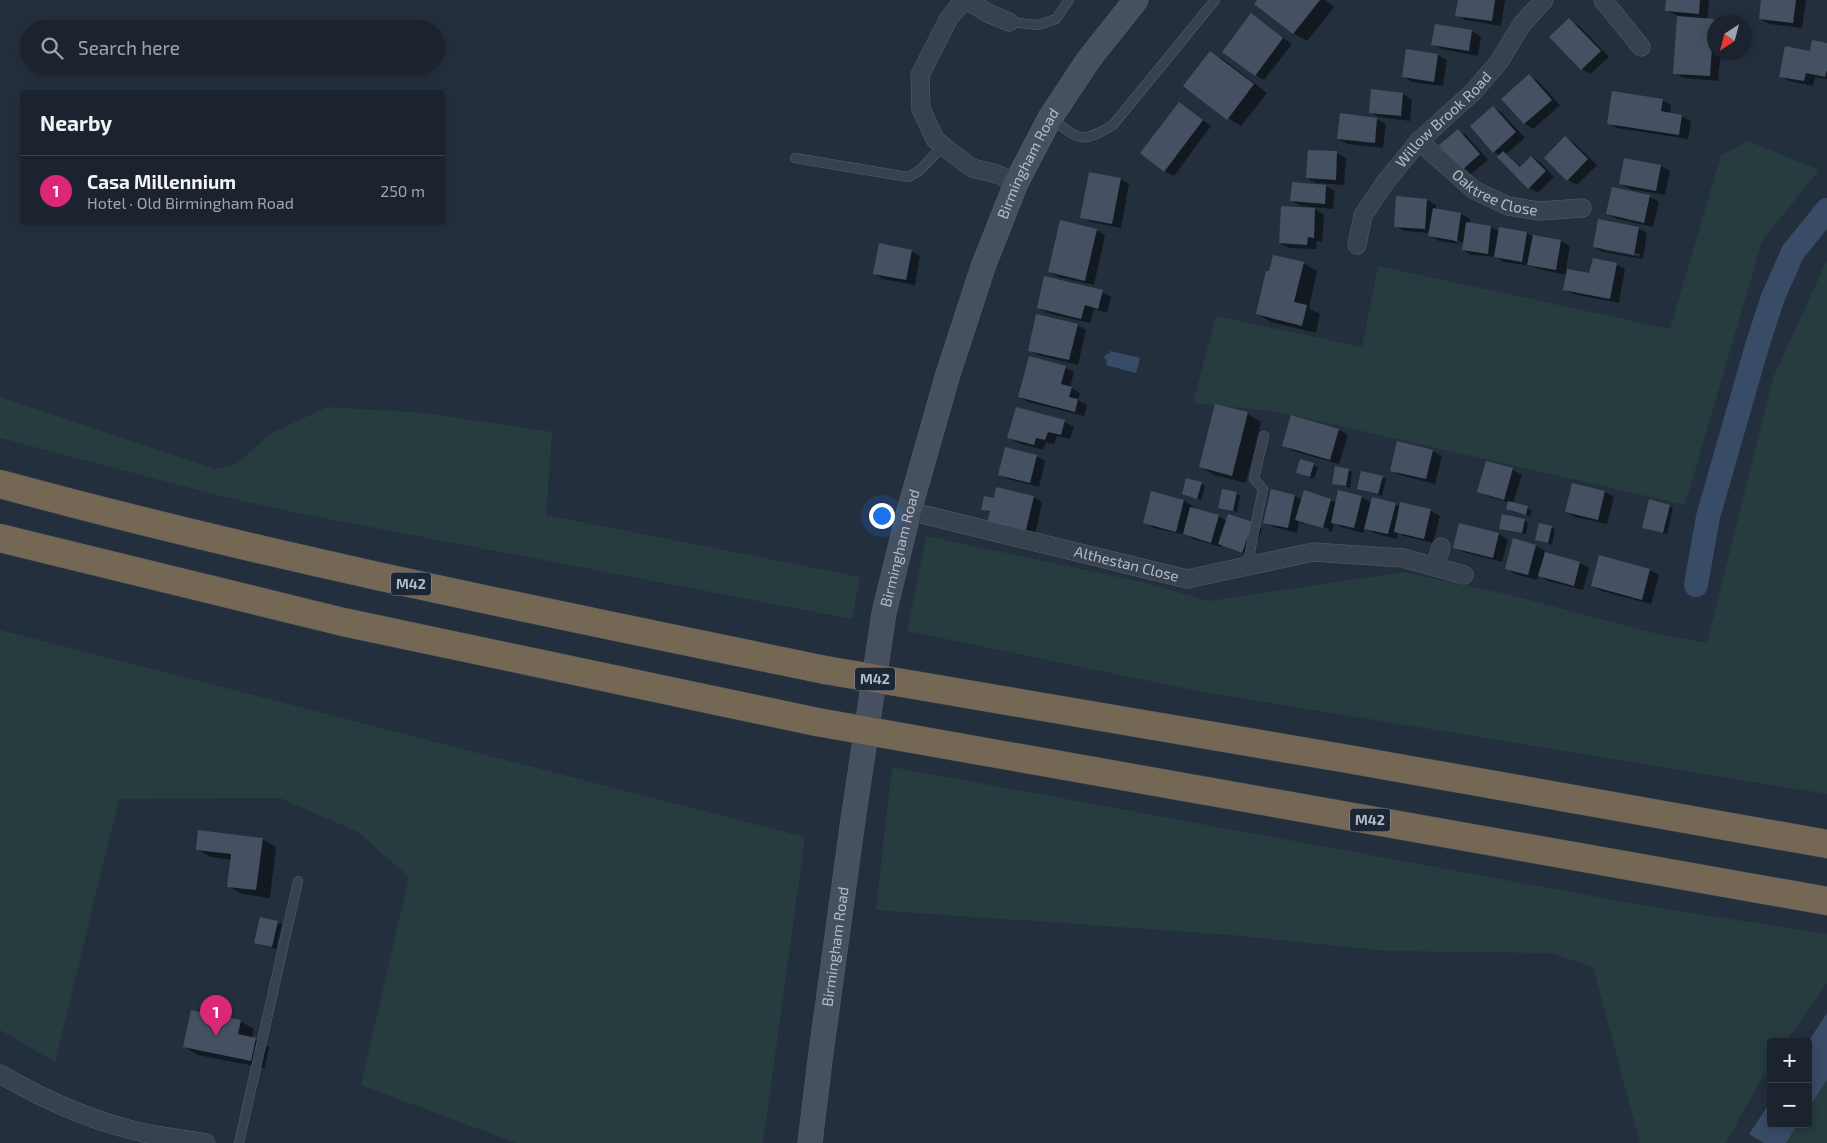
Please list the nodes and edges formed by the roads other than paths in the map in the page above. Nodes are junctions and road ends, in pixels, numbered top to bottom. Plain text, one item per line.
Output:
1 (965, 0) edge
2 (1070, 0) edge
3 (1136, 0) edge
4 (1215, 0) edge
5 (1544, 0) edge
6 (1603, 0) edge
7 (1009, 22) joint
8 (1641, 48) dead end
9 (1050, 118) junction
10 (1419, 141) junction
11 (944, 146) junction
12 (795, 158) dead end
13 (1016, 182) junction
14 (1582, 208) dead end
15 (1357, 245) dead end
16 (1264, 436) dead end
17 (0, 484) edge
18 (909, 512) junction
19 (0, 538) edge
20 (1441, 547) dead end
21 (1247, 566) junction
22 (1435, 567) junction
23 (1464, 575) dead end
24 (1827, 844) edge
25 (298, 881) dead end
26 (1827, 901) edge
27 (0, 1074) edge
28 (206, 1143) edge
29 (239, 1143) edge
30 (810, 1143) edge

1 - 7 street
1 - 11 street
2 - 7 lane
3 - 9 main road, Birmingham Road
4 - 9 lane
5 - 10 street, Willow Brook Road
6 - 8 street
9 - 13 main road, Birmingham Road
10 - 14 street, Oaktree Close
10 - 15 street, Willow Brook Road
11 - 12 lane
11 - 13 street
13 - 18 main road, Birmingham Road
16 - 21 lane
17 - 24 highway, M42, bridge
18 - 21 street, Althestan Close
18 - 30 main road, Birmingham Road
19 - 26 highway, M42, bridge
20 - 22 street
21 - 22 street, Althestan Close
22 - 23 street, Althestan Close
25 - 29 lane
27 - 28 street

